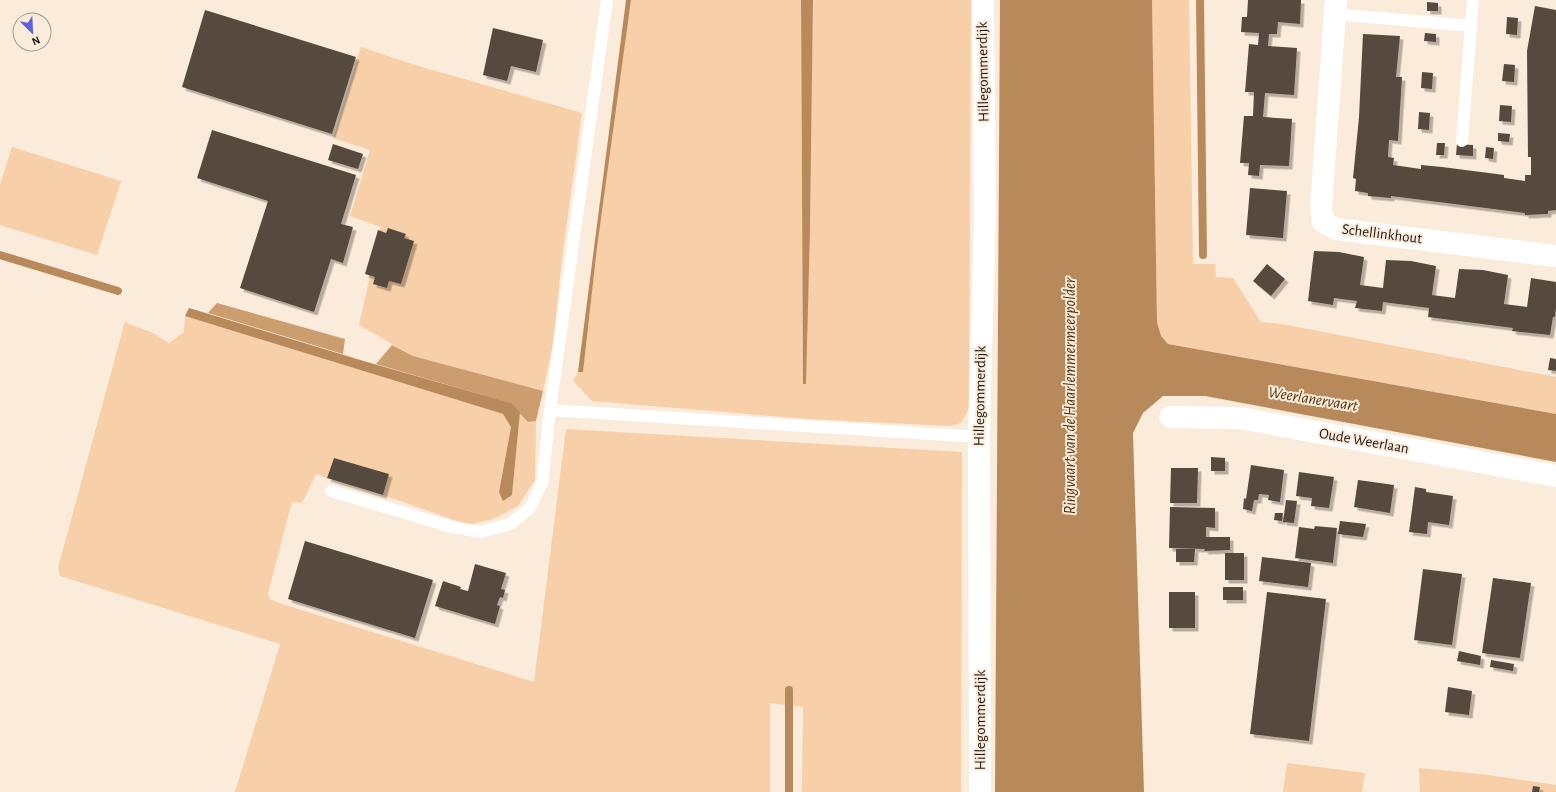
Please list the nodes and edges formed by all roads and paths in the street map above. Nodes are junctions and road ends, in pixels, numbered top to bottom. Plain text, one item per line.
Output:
1 (607, 0) edge
2 (982, 0) edge
3 (1473, 0) edge
4 (1335, 7) edge
5 (1471, 26) junction
6 (1462, 141) dead end
7 (1556, 256) edge
8 (550, 410) junction
9 (1170, 417) dead end
10 (979, 437) junction
11 (1556, 476) edge
12 (331, 491) dead end
13 (980, 792) edge

1 - 8 lane
2 - 10 street, Hillegommerdijk
3 - 5 lane
4 - 5 lane, Schellinkhout
4 - 7 street, Schellinkhout
5 - 6 lane
8 - 10 lane
8 - 12 lane
9 - 11 street, Oude Weerlaan
10 - 13 street, Hillegommerdijk

